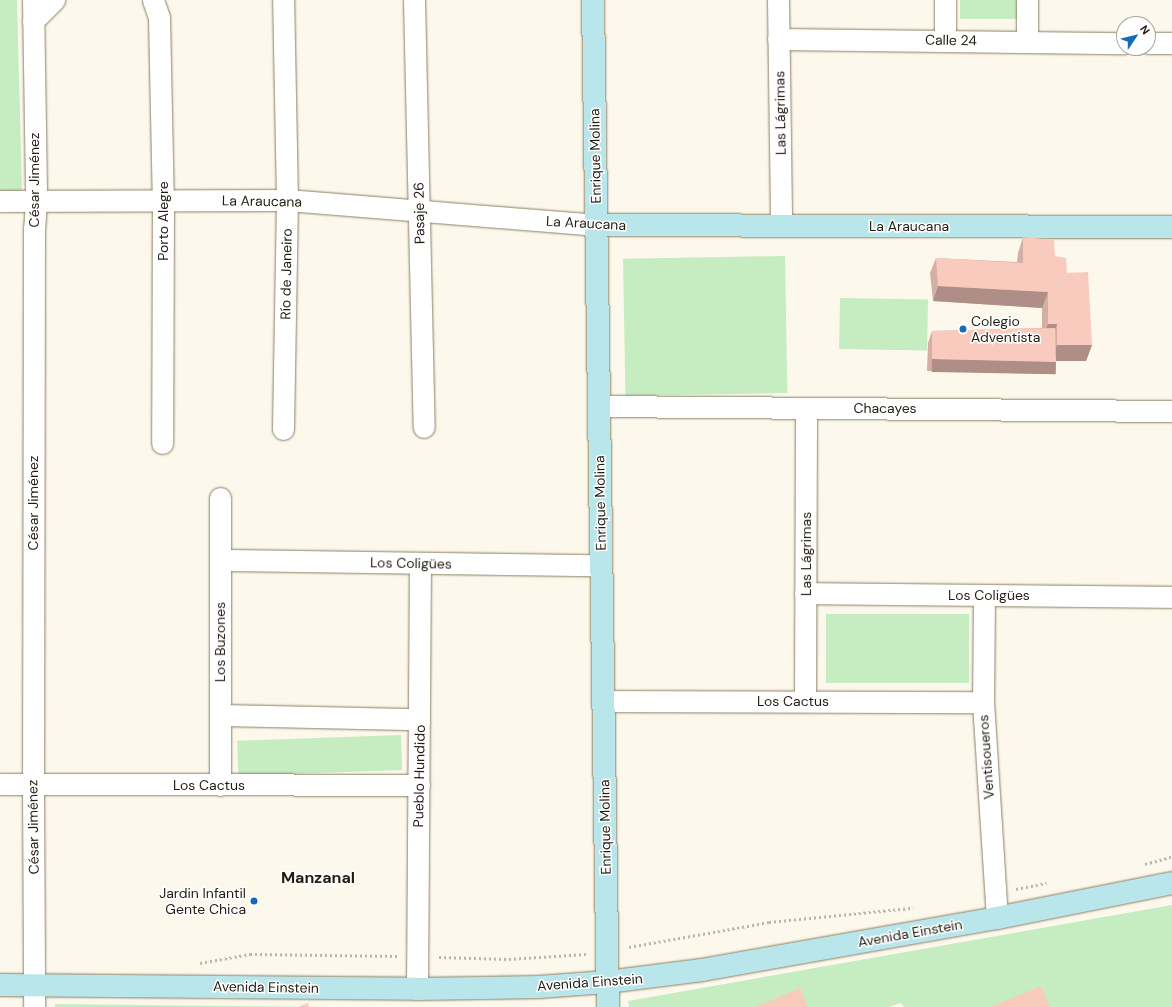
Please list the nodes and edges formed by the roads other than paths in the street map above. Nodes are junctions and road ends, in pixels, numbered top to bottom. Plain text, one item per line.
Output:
1 (33, 0) edge
2 (54, 0) edge
3 (153, 0) edge
4 (283, 0) edge
5 (414, 0) edge
6 (592, 0) edge
7 (778, 0) edge
8 (945, 0) edge
9 (1027, 0) edge
10 (33, 21) junction
11 (778, 39) junction
12 (945, 40) junction
13 (1027, 41) junction
14 (1116, 42) edge
15 (1156, 43) edge
16 (1172, 43) edge
17 (287, 200) junction
18 (0, 201) edge
19 (163, 201) junction
20 (36, 202) junction
21 (419, 212) junction
22 (595, 225) junction
23 (781, 225) junction
24 (1172, 227) edge
25 (598, 406) junction
26 (806, 408) junction
27 (1172, 411) edge
28 (424, 427) dead end
29 (283, 429) dead end
30 (162, 443) dead end
31 (220, 498) dead end
32 (220, 560) junction
33 (420, 563) junction
34 (601, 565) junction
35 (806, 594) junction
36 (984, 595) junction
37 (1172, 597) edge
38 (603, 701) junction
39 (805, 701) junction
40 (983, 702) junction
41 (220, 715) junction
42 (419, 720) junction
43 (0, 784) edge
44 (32, 784) junction
45 (220, 785) junction
46 (419, 785) junction
47 (1172, 883) edge
48 (997, 918) junction
49 (607, 982) junction
50 (0, 985) edge
51 (34, 985) junction
52 (417, 989) junction
53 (34, 1007) edge
54 (608, 1007) edge

1 - 10 street, César Jiménez
2 - 10 street
3 - 19 street, Porto Alegre
4 - 17 street, Río de Janeiro
5 - 21 street, Pasaje 26
6 - 22 street, Enrique Molina
7 - 11 street, Las Lágrimas
8 - 12 street
9 - 13 street
10 - 20 street, César Jiménez
11 - 12 street, Calle 24
11 - 23 street, Las Lágrimas
12 - 13 street, Calle 24
13 - 14 street, Calle 24
15 - 16 street
17 - 19 street, La Araucana
17 - 21 street, La Araucana
17 - 29 street, Río de Janeiro
18 - 20 street, La Araucana
19 - 20 street, La Araucana
19 - 30 street, Porto Alegre
20 - 44 street, César Jiménez
21 - 22 street, La Araucana
21 - 28 street, Pasaje 26
22 - 23 street, La Araucana
22 - 25 street, Enrique Molina
23 - 24 street, La Araucana
25 - 26 street, Chacayes
25 - 34 street, Enrique Molina
26 - 27 street, Chacayes
26 - 35 street, Las Lágrimas
31 - 32 street, Los Buzones
32 - 33 street, Los Coligües
32 - 41 street, Los Buzones
33 - 34 street, Los Coligües
33 - 42 street, Pueblo Hundido
34 - 38 street, Enrique Molina
35 - 36 street, Los Coligües
35 - 39 street, Las Lágrimas
36 - 37 street, Los Coligües
36 - 40 street, Ventisoueros
38 - 39 street, Los Cactus
38 - 49 street, Enrique Molina
39 - 40 street, Los Cactus
40 - 48 street, Ventisoueros
41 - 42 street
41 - 45 street, Los Buzones
42 - 46 street, Pueblo Hundido
43 - 44 street, Los Cactus
44 - 45 street, Los Cactus
44 - 51 street, César Jiménez
45 - 46 street, Los Cactus
46 - 52 street, Pueblo Hundido
47 - 48 street, Avenida Einstein
48 - 49 street, Avenida Einstein
49 - 52 street, Avenida Einstein
49 - 54 street, Enrique Molina
50 - 51 street, Avenida Einstein
51 - 52 street, Avenida Einstein
51 - 53 street, César Jiménez

